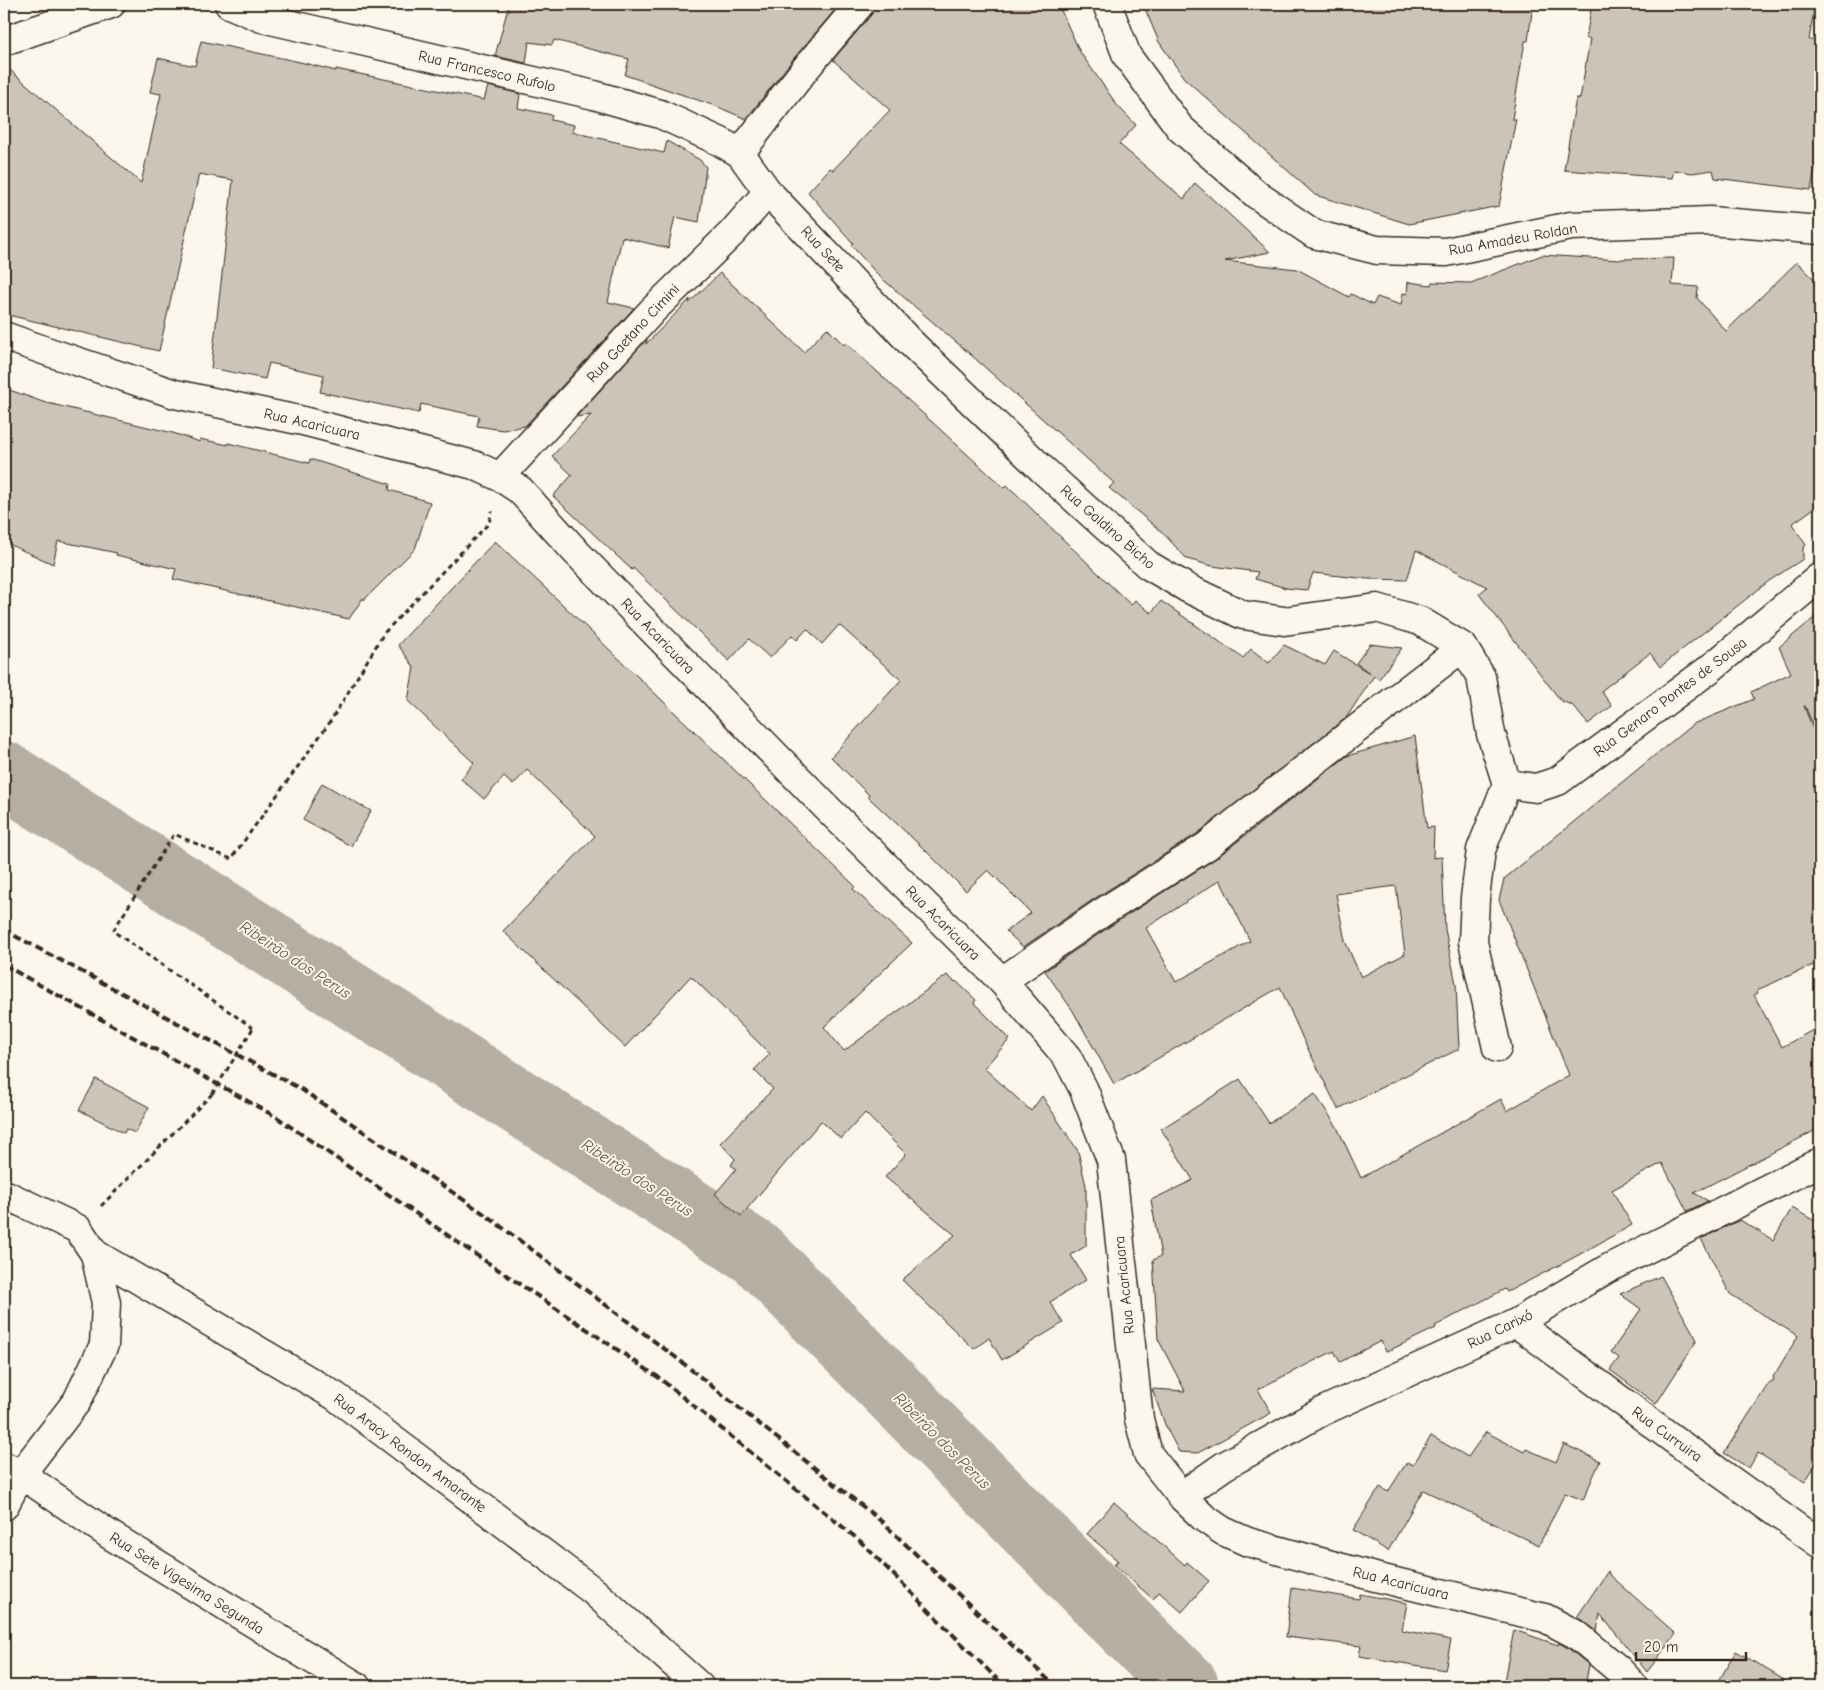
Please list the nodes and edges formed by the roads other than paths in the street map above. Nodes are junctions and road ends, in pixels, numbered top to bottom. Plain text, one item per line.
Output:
1 (111, 4) edge
2 (229, 4) edge
3 (860, 4) edge
4 (1107, 4) edge
5 (4, 41) edge
6 (740, 153) junction
7 (768, 192) junction
8 (1820, 230) edge
9 (4, 336) edge
10 (910, 342) joint
11 (500, 477) junction
12 (1820, 577) edge
13 (1463, 647) junction
14 (1508, 784) junction
15 (1002, 981) junction
16 (1497, 1048) dead end
17 (1820, 1162) edge
18 (4, 1194) edge
19 (95, 1254) junction
20 (1516, 1323) junction
21 (12, 1470) edge
22 (1181, 1496) junction
23 (4, 1506) edge
24 (1820, 1544) edge
25 (356, 1686) edge
26 (700, 1686) edge
27 (1634, 1686) edge

1 - 5 street
2 - 6 street, Rua Francesco Rufolo
3 - 6 street
4 - 8 street, Rua Amadeu Roldan
6 - 7 street, Rua Sete
7 - 10 street, Rua Sete
7 - 11 street, Rua Gaetano Cimini
9 - 11 street, Rua Acaricuara
10 - 13 street, Rua Galdino Bicho
11 - 15 street, Rua Acaricuara
12 - 14 street, Rua Genaro Pontes de Sousa
13 - 14 street, Rua Galdino Bicho
13 - 15 street
14 - 16 street
15 - 22 street, Rua Acaricuara
17 - 20 street, Rua Carixó
18 - 19 street, Rua Aracy Rondon Amarante
19 - 21 street, Rua Aracy Rondon Amarante
19 - 26 street, Rua Aracy Rondon Amarante
20 - 22 street, Rua Carixó
20 - 24 street, Rua Curruira
21 - 23 street, Rua Aracy Rondon Amarante
21 - 25 street, Rua Sete Vigesima Segunda
22 - 27 street, Rua Acaricuara

